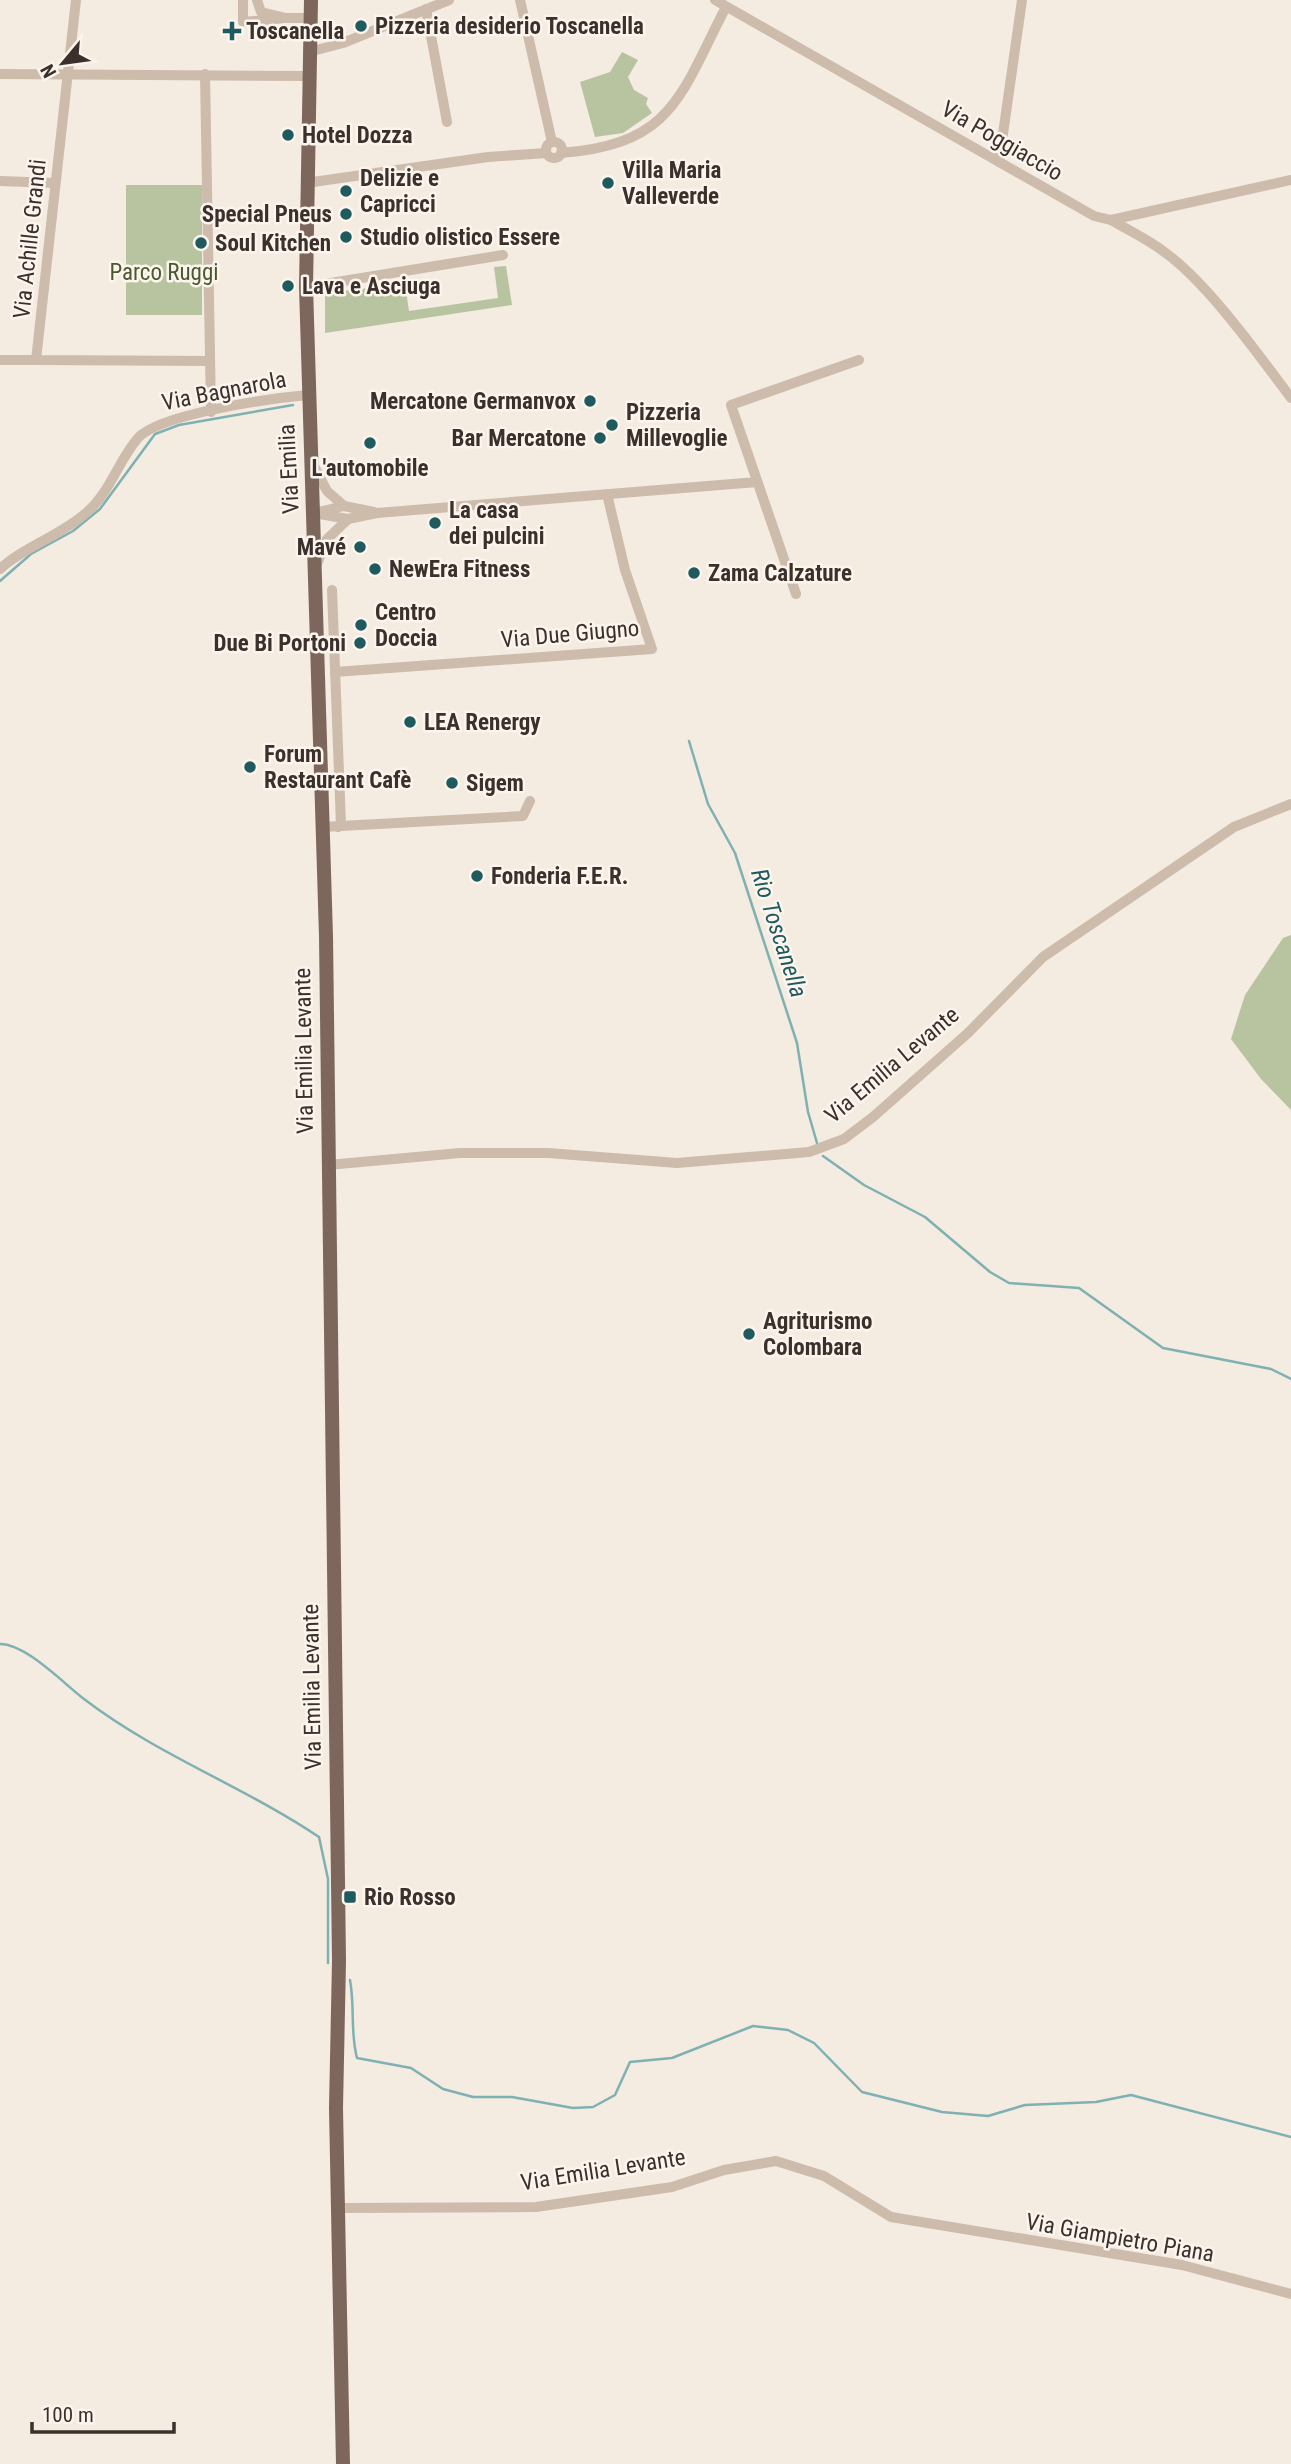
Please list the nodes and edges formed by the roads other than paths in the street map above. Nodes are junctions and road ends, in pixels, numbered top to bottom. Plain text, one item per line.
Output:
1 (76, 0) edge
2 (243, 0) edge
3 (257, 0) edge
4 (311, 0) edge
5 (449, 0) edge
6 (520, 0) edge
7 (715, 0) edge
8 (1022, 0) edge
9 (726, 7) junction
10 (426, 9) junction
11 (283, 17) junction
12 (310, 18) junction
13 (309, 52) junction
14 (0, 74) edge
15 (205, 74) junction
16 (68, 75) junction
17 (309, 76) junction
18 (447, 122) dead end
19 (552, 142) junction
20 (546, 153) junction
21 (561, 153) junction
22 (999, 162) junction
23 (1291, 180) edge
24 (0, 181) edge
25 (55, 183) junction
26 (306, 183) junction
27 (1111, 220) junction
28 (503, 256) dead end
29 (306, 287) junction
30 (0, 360) edge
31 (36, 360) junction
32 (859, 360) dead end
33 (211, 361) junction
34 (308, 395) junction
35 (1291, 398) edge
36 (211, 412) junction
37 (312, 461) junction
38 (757, 482) junction
39 (607, 495) junction
40 (344, 506) junction
41 (314, 513) junction
42 (377, 513) junction
43 (348, 519) junction
44 (0, 569) edge
45 (314, 573) junction
46 (332, 590) dead end
47 (796, 594) dead end
48 (335, 672) junction
49 (530, 801) dead end
50 (1291, 804) edge
51 (331, 827) junction
52 (326, 936) joint
53 (328, 1165) junction
54 (339, 2208) junction
55 (941, 2227) joint
56 (1291, 2294) edge
57 (343, 2464) edge

1 - 16 street, Via Achille Grandi
2 - 11 street
3 - 11 street
4 - 12 main road, Via Emilia
5 - 10 street
6 - 19 street
7 - 9 street, Via Poggiaccio
8 - 22 street
9 - 21 street
9 - 22 street, Via Poggiaccio
10 - 13 street
10 - 18 street
11 - 12 street
12 - 13 main road, Via Emilia
13 - 17 main road, Via Emilia
14 - 16 street
15 - 16 street
15 - 17 street
15 - 33 street
16 - 25 street, Via Achille Grandi
17 - 26 main road, Via Emilia
19 - 20 street
19 - 21 street
20 - 21 street
20 - 26 street
22 - 27 street, Via Poggiaccio
23 - 27 street
24 - 25 street
25 - 31 street, Via Achille Grandi
26 - 29 main road, Via Emilia
27 - 35 street, Via Poggiaccio
28 - 29 street
29 - 34 main road, Via Emilia
30 - 31 street
31 - 33 street
32 - 38 street
33 - 36 street
34 - 36 street, Via Bagnarola
34 - 37 main road, Via Emilia
36 - 44 street, Via Bagnarola
37 - 40 street
37 - 41 main road, Via Emilia
38 - 39 street
38 - 47 street
39 - 42 street
39 - 48 street, Via Due Giugno
40 - 41 street
40 - 42 street
41 - 43 street
41 - 45 main road, Via Emilia
42 - 43 street
43 - 45 street
45 - 51 main road, Via Emilia
46 - 48 street
48 - 51 street
49 - 51 street
50 - 53 street, Via Emilia Levante
51 - 52 main road, Via Emilia
52 - 53 main road, Via Emilia Levante
53 - 54 main road, Via Emilia Levante
54 - 55 street, Via Emilia Levante
54 - 57 main road, Via Emilia Levante
55 - 56 street, Via Giampietro Piana

